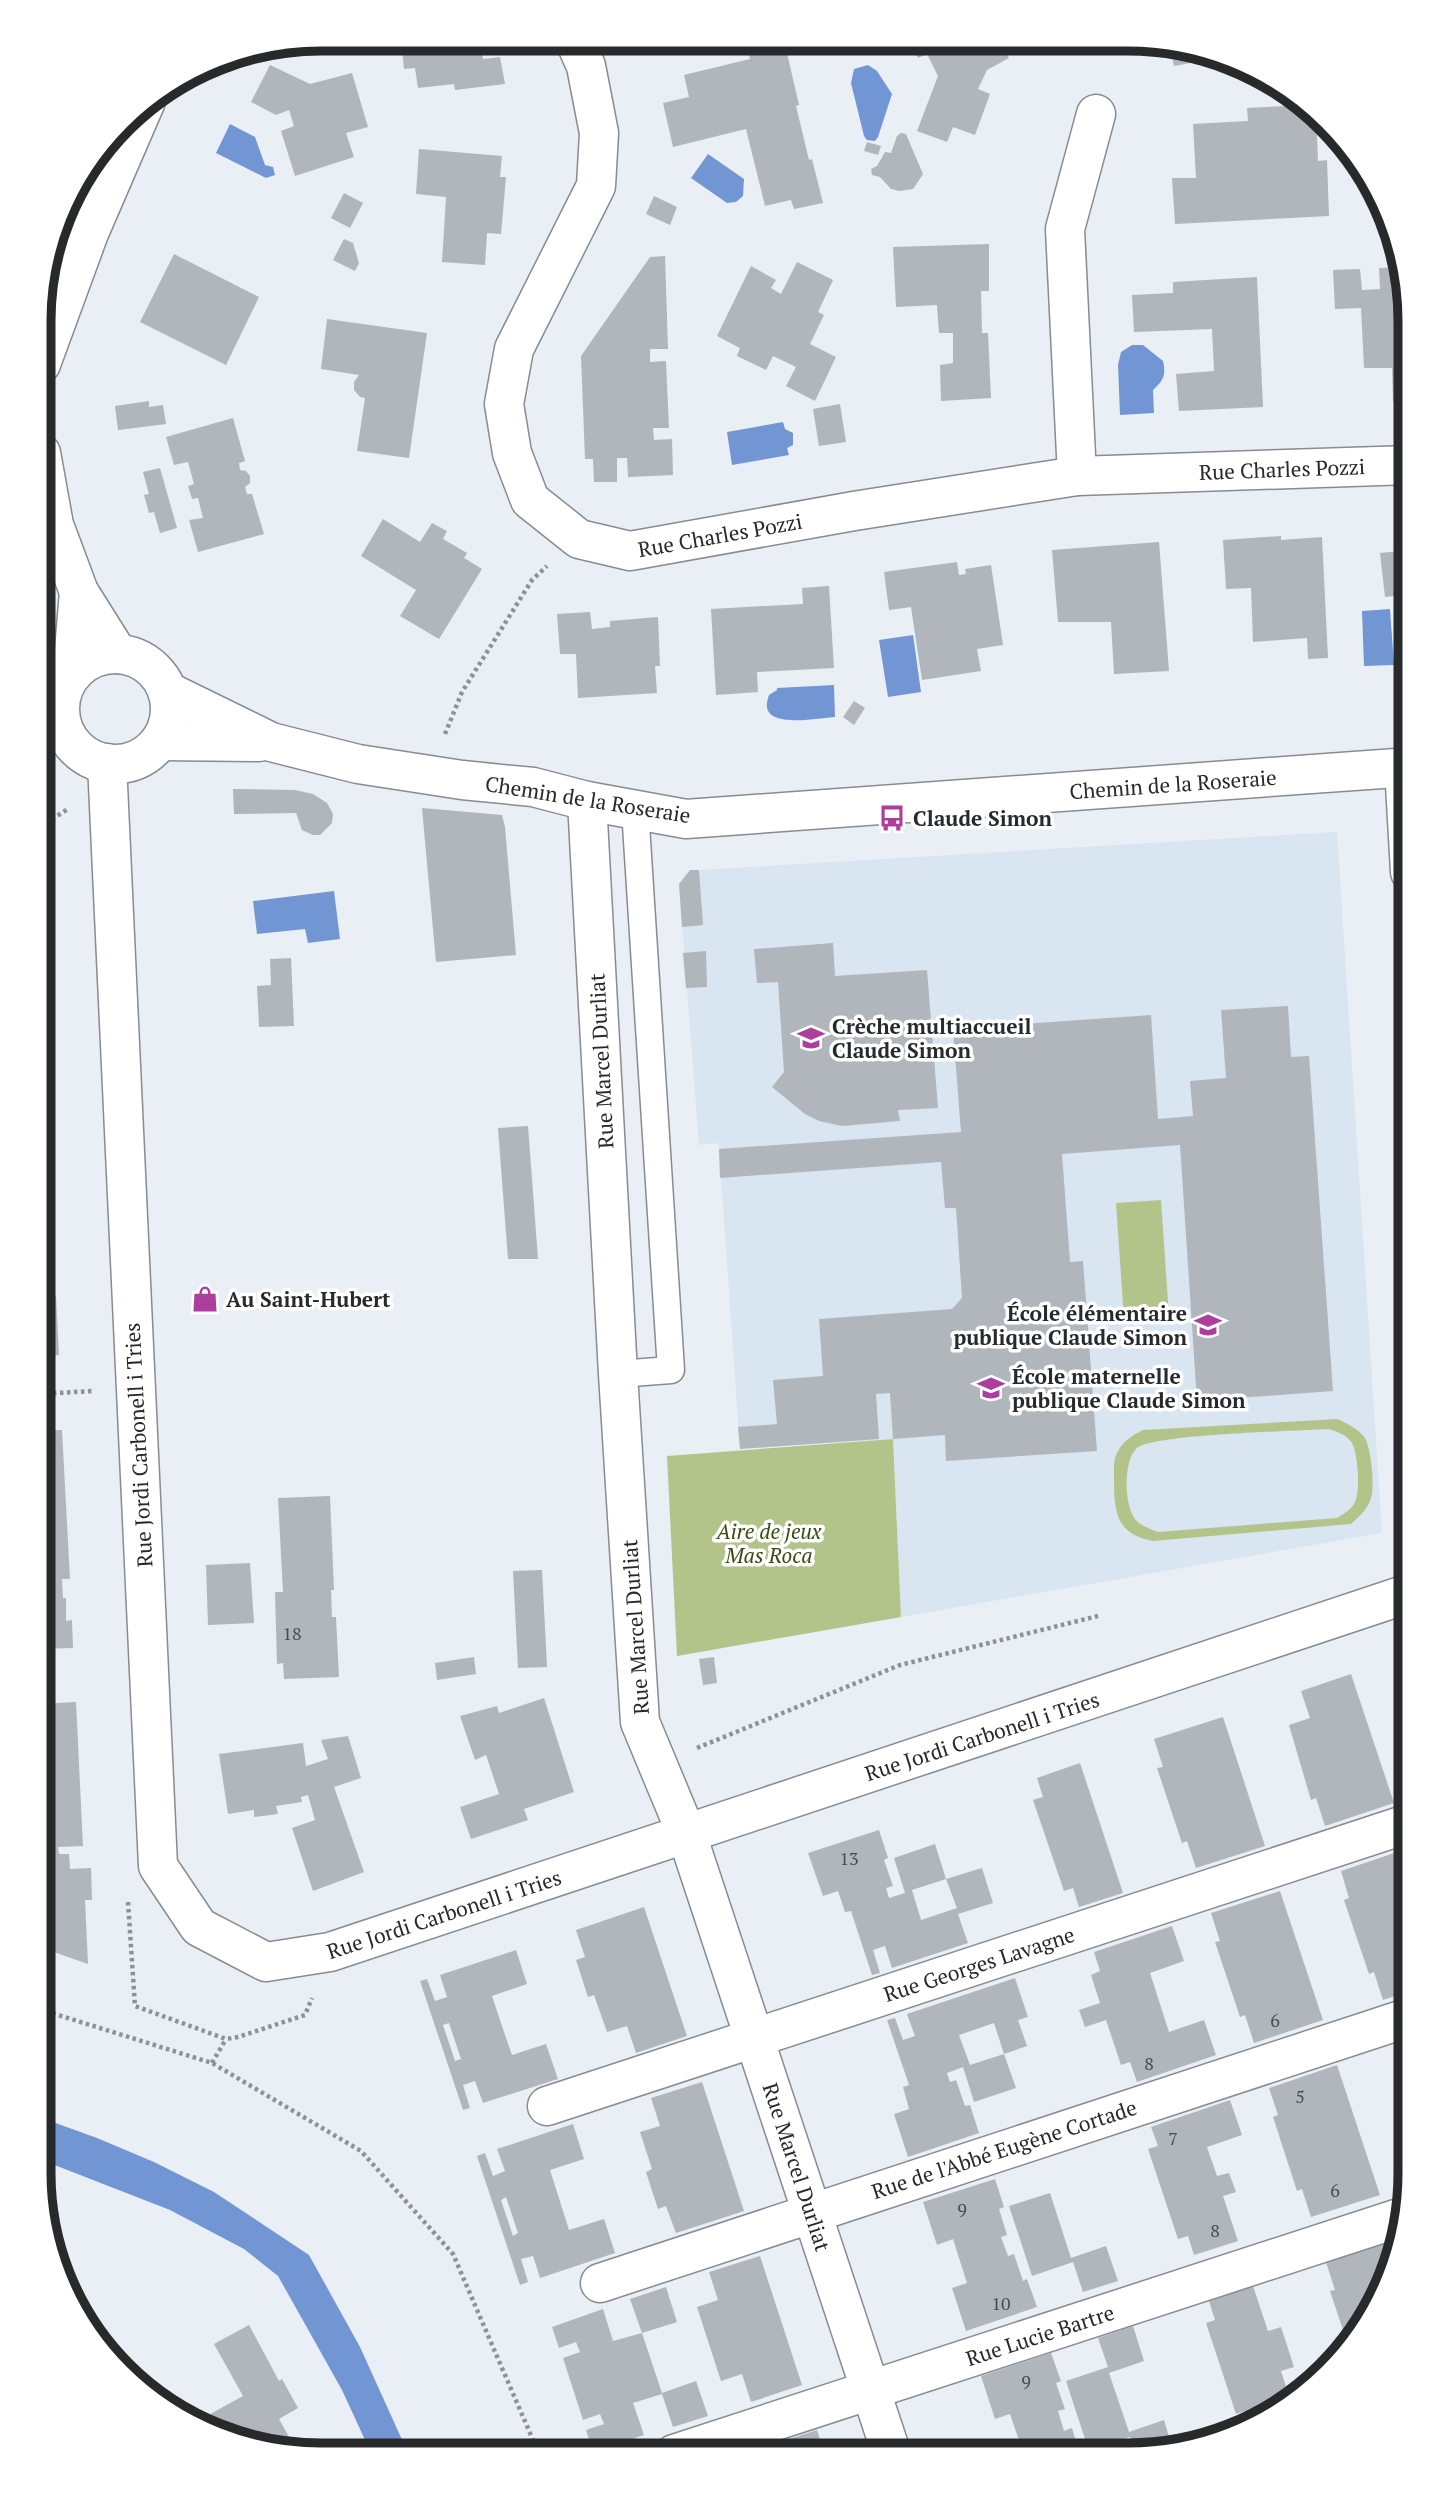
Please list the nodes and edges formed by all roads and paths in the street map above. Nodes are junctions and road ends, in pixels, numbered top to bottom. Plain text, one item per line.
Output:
1 (579, 51) edge
2 (1096, 114) dead end
3 (136, 125) edge
4 (51, 337) edge
5 (1398, 465) edge
6 (1077, 476) junction
7 (51, 508) edge
8 (579, 538) junction
9 (79, 592) junction
10 (118, 654) junction
11 (58, 691) edge
12 (167, 691) junction
13 (443, 740) dead end
14 (160, 741) junction
15 (271, 742) junction
16 (51, 749) edge
17 (93, 757) junction
18 (1398, 768) edge
19 (587, 801) junction
20 (635, 809) junction
21 (618, 1374) junction
22 (136, 1389) junction
23 (51, 1393) edge
24 (1398, 1597) edge
25 (1098, 1616) dead end
26 (657, 1763) junction
27 (1398, 1827) edge
28 (687, 1835) junction
29 (128, 1899) dead end
30 (51, 2013) edge
31 (305, 2015) dead end
32 (1398, 2021) edge
33 (754, 2037) junction
34 (226, 2039) junction
35 (212, 2063) junction
36 (547, 2106) dead end
37 (812, 2212) junction
38 (1394, 2220) edge
39 (600, 2283) dead end
40 (870, 2389) junction
41 (534, 2443) edge
42 (707, 2443) edge
43 (888, 2443) edge

1 - 8 street, Rue Charles Pozzi
2 - 6 street
3 - 4 street
5 - 6 street, Rue Charles Pozzi
6 - 8 street, Rue Charles Pozzi
7 - 9 street
8 - 13 path
9 - 10 street
9 - 11 street
10 - 11 street
10 - 12 street
11 - 17 street
12 - 14 street
12 - 15 street, Chemin de la Roseraie
14 - 15 street, Chemin de la Roseraie
14 - 17 street
15 - 19 street, Chemin de la Roseraie
16 - 17 street
17 - 22 street, Rue Jordi Carbonell i Tries
18 - 20 street, Chemin de la Roseraie
19 - 20 street, Chemin de la Roseraie
19 - 21 street, Rue Marcel Durliat
20 - 21 lane
21 - 26 street, Rue Marcel Durliat
22 - 23 path
22 - 28 street, Rue Jordi Carbonell i Tries
24 - 28 street, Rue Jordi Carbonell i Tries
25 - 26 path
26 - 28 street, Rue Marcel Durliat
27 - 33 street, Rue Georges Lavagne
28 - 33 street, Rue Marcel Durliat
29 - 34 path
30 - 35 path
31 - 34 path
32 - 37 street, Rue de l'Abbé Eugène Cortade
33 - 36 street, Rue Georges Lavagne
33 - 37 street, Rue Marcel Durliat
34 - 35 path
35 - 41 path
37 - 39 street, Rue de l'Abbé Eugène Cortade
37 - 40 street, Rue Marcel Durliat
38 - 40 street, Rue Lucie Bartre
40 - 42 street, Rue Lucie Bartre
40 - 43 street, Rue Marcel Durliat

